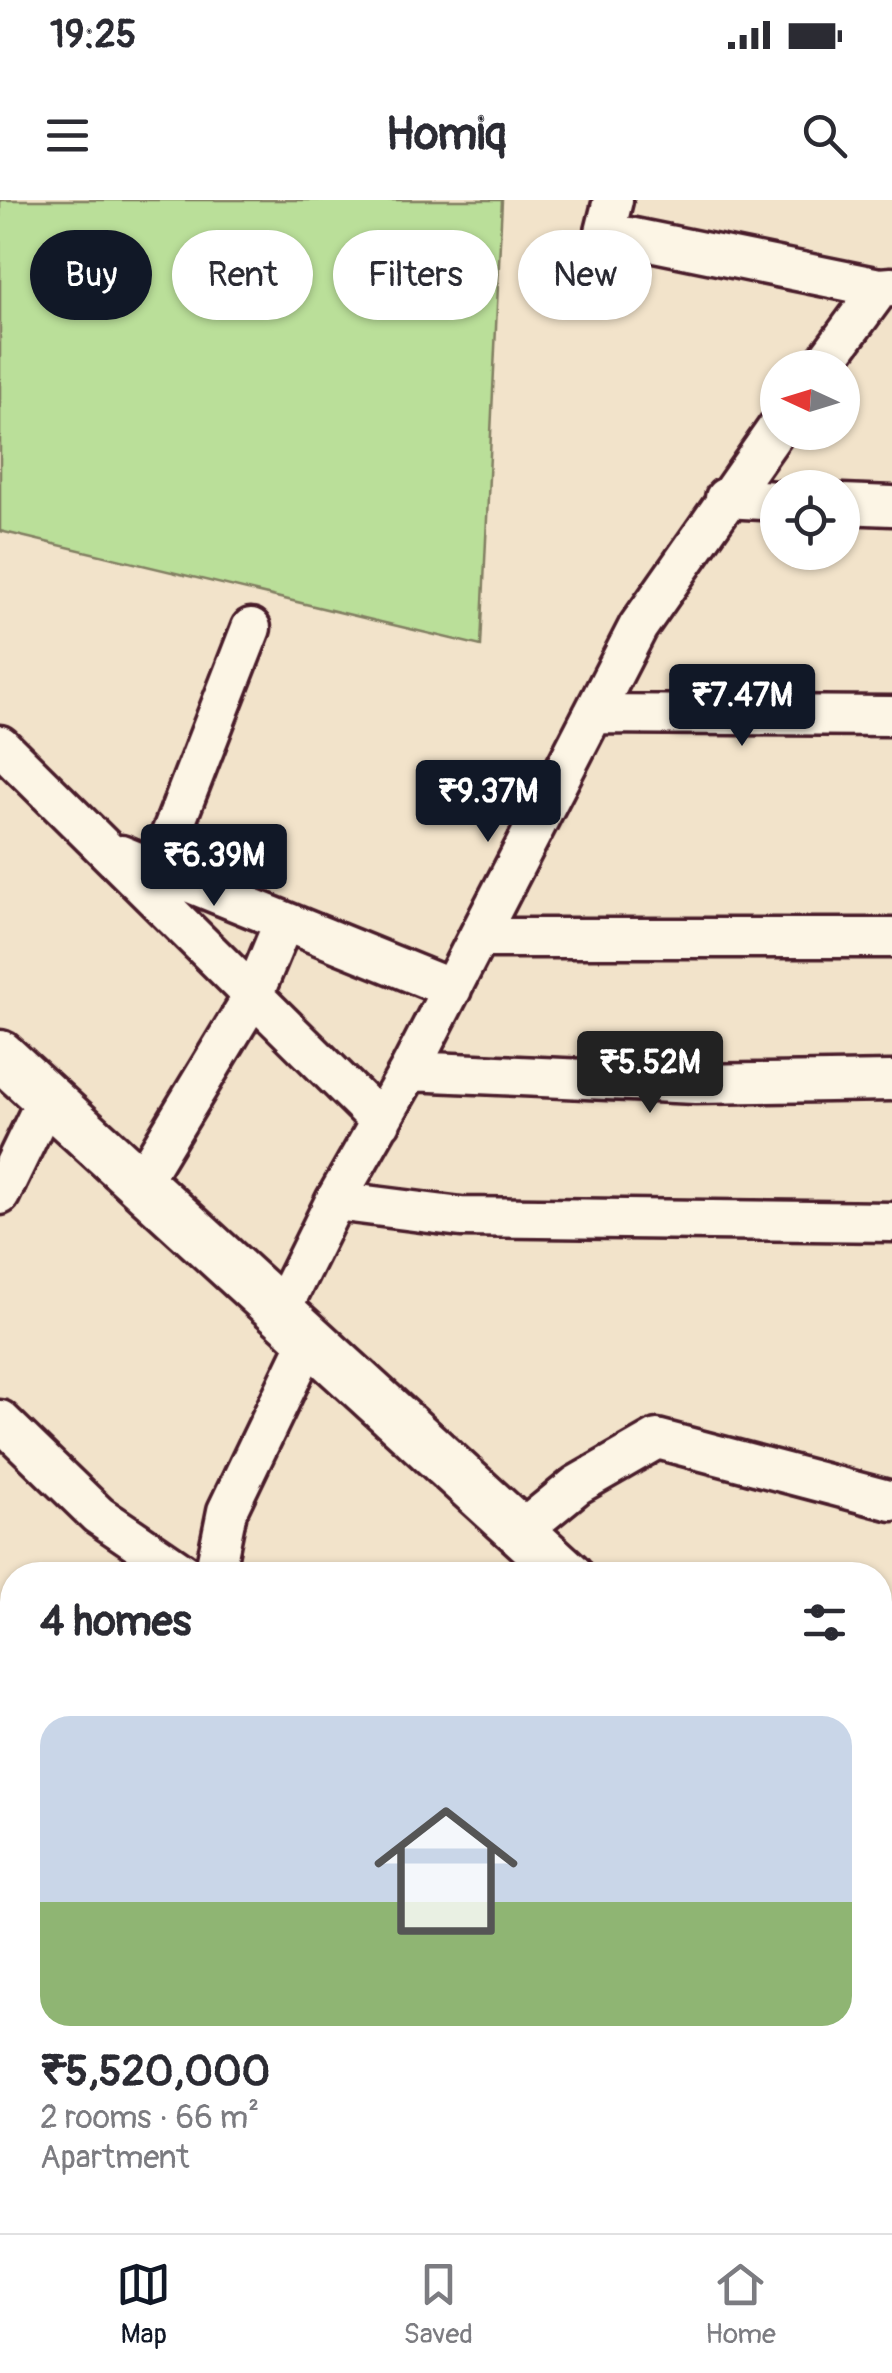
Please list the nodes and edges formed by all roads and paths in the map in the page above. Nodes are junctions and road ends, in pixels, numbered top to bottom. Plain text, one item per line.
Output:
1 (613, 200) edge
2 (886, 288) edge
3 (836, 350) edge
4 (761, 450) edge
5 (725, 498) junction
6 (760, 499) edge
7 (860, 505) edge
8 (892, 506) edge
9 (251, 628) dead end
10 (594, 714) junction
11 (892, 716) edge
12 (0, 745) edge
13 (105, 848) junction
14 (157, 870) junction
15 (284, 921) junction
16 (478, 938) junction
17 (892, 938) edge
18 (452, 989) junction
19 (253, 996) junction
20 (0, 1055) edge
21 (409, 1071) junction
22 (892, 1081) edge
23 (47, 1098) junction
24 (381, 1122) junction
25 (140, 1183) junction
26 (0, 1195) edge
27 (336, 1201) junction
28 (892, 1222) edge
29 (295, 1325) junction
30 (0, 1420) edge
31 (892, 1502) edge
32 (520, 1532) junction
33 (167, 1562) edge
34 (217, 1562) edge
35 (553, 1562) edge

1 - 2 street
2 - 3 street
4 - 5 street
5 - 6 street
5 - 10 street
7 - 8 street
9 - 14 street
10 - 11 street
10 - 16 street
12 - 13 street
13 - 14 street
13 - 19 street
14 - 15 street
15 - 18 street
15 - 19 street
16 - 17 street
16 - 18 street
18 - 21 street
19 - 24 street
19 - 25 street
20 - 23 main road
21 - 22 street
21 - 24 street
23 - 25 main road
23 - 26 street
24 - 27 street
25 - 29 main road
27 - 28 street
27 - 29 street
29 - 32 main road
29 - 34 street
30 - 33 street
31 - 32 street
32 - 35 main road

